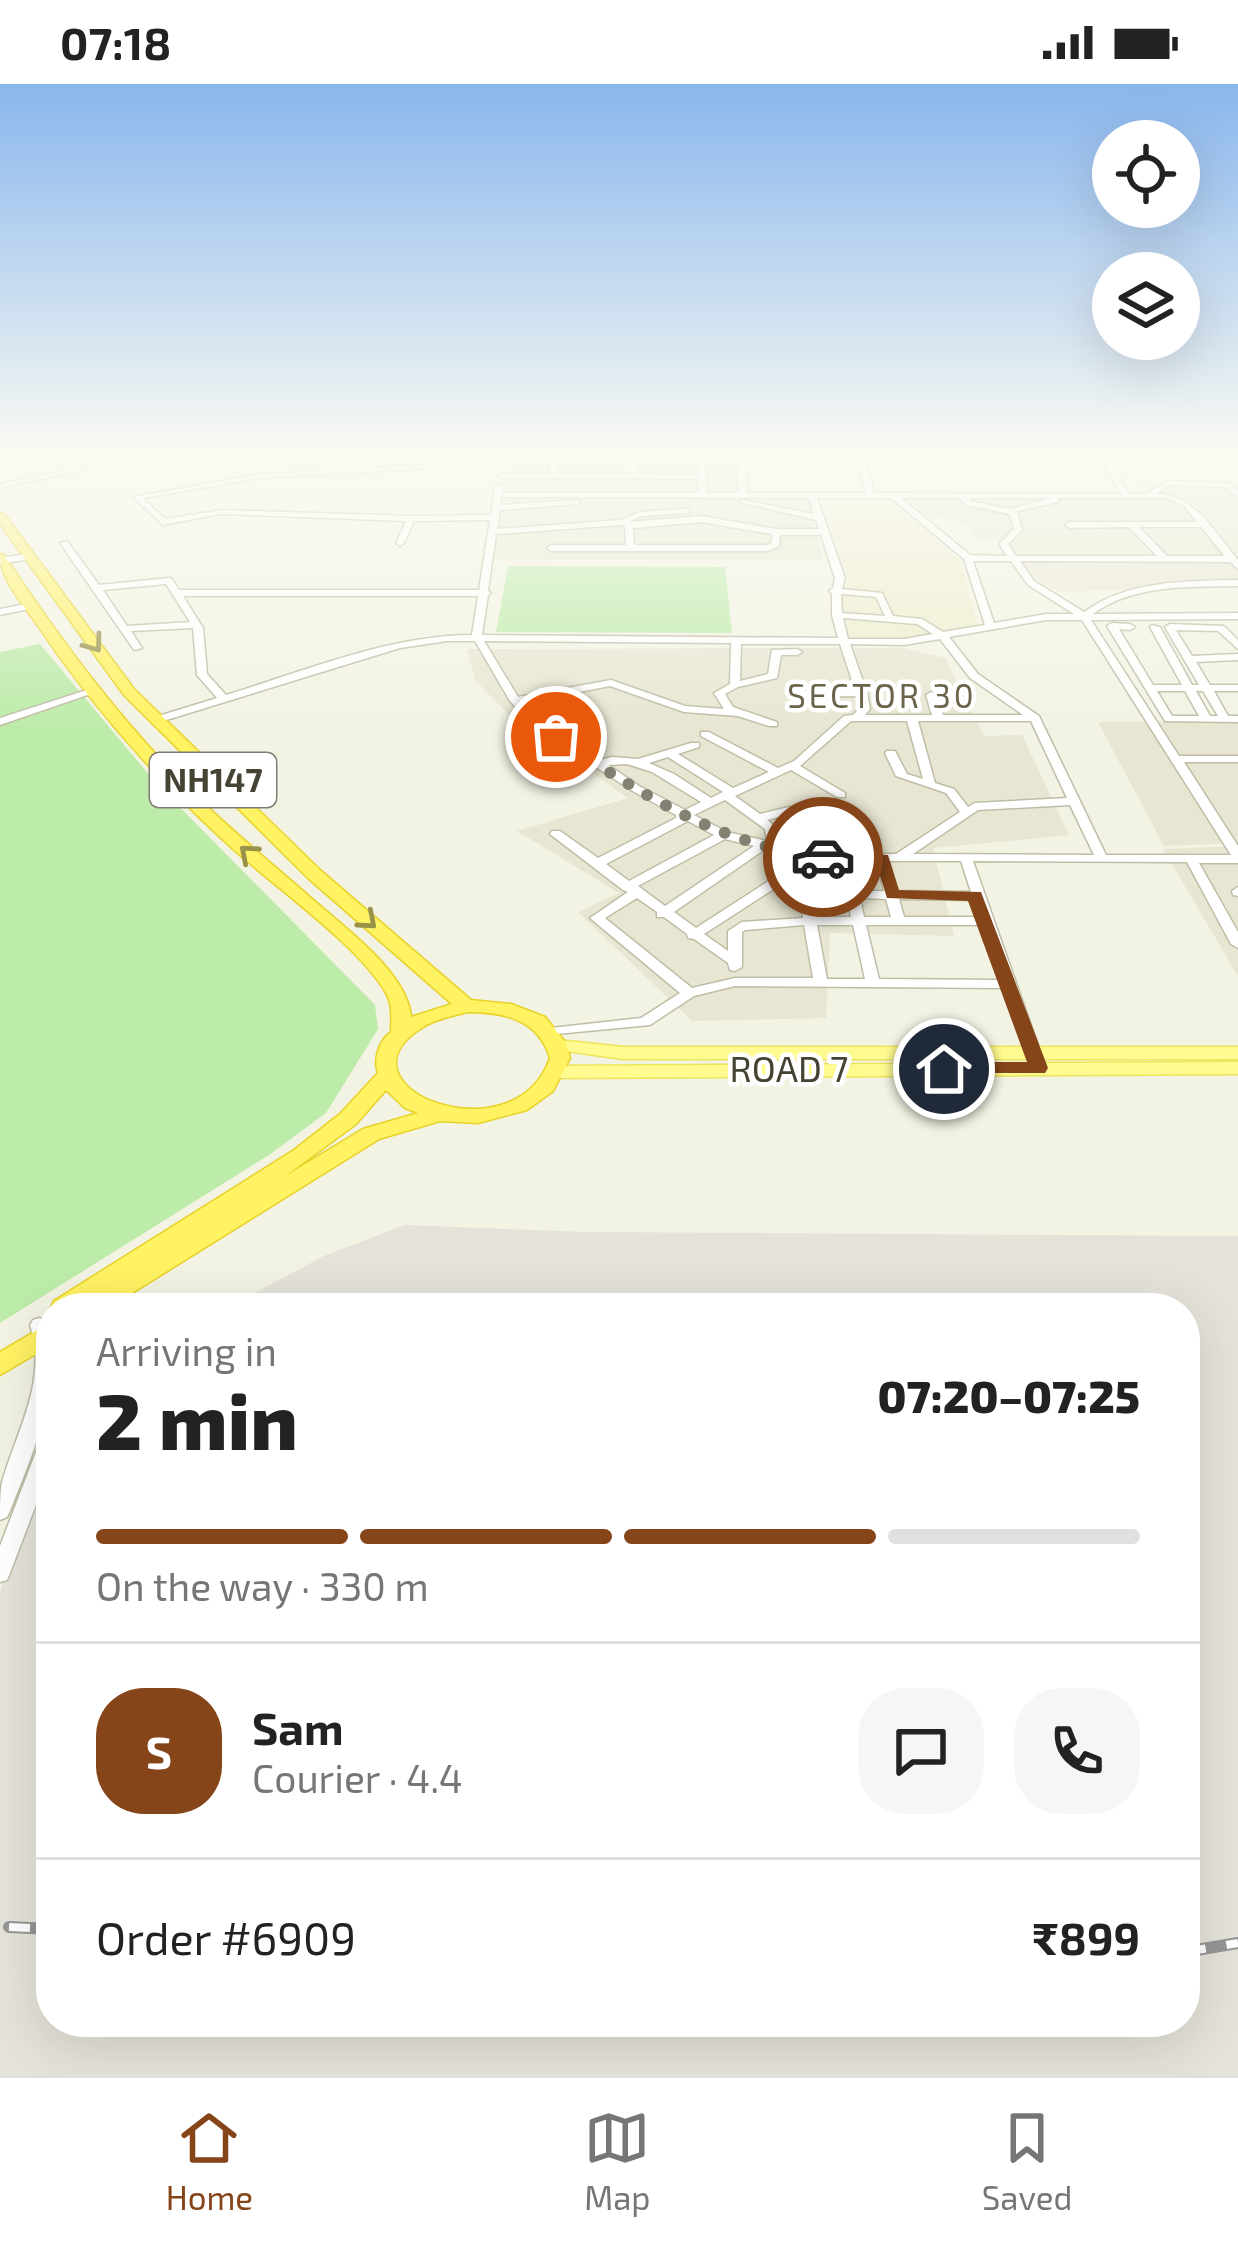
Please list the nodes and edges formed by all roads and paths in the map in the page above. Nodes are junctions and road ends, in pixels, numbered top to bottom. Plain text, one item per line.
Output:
1 (19, 545) edge
2 (65, 545) edge
3 (490, 545) edge
4 (629, 545) edge
5 (660, 545) edge
6 (774, 545) edge
7 (828, 545) edge
8 (952, 545) edge
9 (1005, 545) edge
10 (1093, 545) edge
11 (1151, 545) edge
12 (551, 548) dead end
13 (630, 548) junction
14 (660, 548) junction
15 (27, 557) junction
16 (968, 558) junction
17 (1011, 558) junction
18 (1165, 559) junction
19 (1, 560) edge
20 (1106, 560) junction
21 (1235, 562) edge
22 (1238, 583) edge
23 (97, 588) junction
24 (834, 591) junction
25 (180, 593) junction
26 (486, 593) junction
27 (31, 606) junction
28 (0, 612) edge
29 (889, 615) junction
30 (837, 616) junction
31 (1084, 616) junction
32 (1238, 616) edge
33 (196, 625) junction
34 (1162, 625) junction
35 (990, 626) junction
36 (122, 629) junction
37 (944, 637) junction
38 (477, 638) junction
39 (736, 641) junction
40 (820, 642) junction
41 (846, 642) junction
42 (1238, 646) edge
43 (137, 648) dead end
44 (1132, 657) junction
45 (1238, 657) edge
46 (1172, 659) junction
47 (1189, 659) junction
48 (735, 685) junction
49 (1150, 688) junction
50 (1188, 688) junction
51 (1207, 688) junction
52 (1238, 688) edge
53 (94, 691) junction
54 (797, 694) dead end
55 (862, 694) junction
56 (931, 694) dead end
57 (224, 699) junction
58 (515, 700) junction
59 (735, 713) junction
60 (858, 716) junction
61 (911, 717) junction
62 (938, 718) junction
63 (1035, 718) junction
64 (156, 720) junction
65 (0, 722) edge
66 (1224, 722) edge
67 (772, 724) dead end
68 (1156, 725) junction
69 (706, 734) dead end
70 (695, 746) dead end
71 (670, 753) junction
72 (891, 753) dead end
73 (1176, 759) junction
74 (1238, 759) edge
75 (643, 761) junction
76 (595, 764) junction
77 (786, 769) junction
78 (930, 785) junction
79 (729, 795) junction
80 (841, 795) dead end
81 (1075, 800) junction
82 (710, 803) junction
83 (965, 811) junction
84 (683, 817) junction
85 (760, 818) junction
86 (556, 834) dead end
87 (723, 836) junction
88 (768, 847) junction
89 (844, 857) junction
90 (1238, 857) edge
91 (877, 858) junction
92 (898, 858) junction
93 (965, 859) junction
94 (1191, 859) junction
95 (801, 860) junction
96 (1102, 860) junction
97 (598, 863) junction
98 (631, 890) junction
99 (806, 894) junction
100 (852, 895) junction
101 (892, 895) junction
102 (975, 896) junction
103 (662, 914) junction
104 (810, 921) junction
105 (899, 922) junction
106 (986, 922) junction
107 (859, 923) junction
108 (693, 935) junction
109 (1237, 939) edge
110 (735, 962) junction
111 (735, 982) junction
112 (821, 982) junction
113 (873, 983) junction
114 (1008, 984) junction
115 (689, 993) junction
116 (466, 1006) junction
117 (401, 1031) junction
118 (554, 1039) junction
119 (1238, 1053) edge
120 (1036, 1061) junction
121 (1238, 1067) edge
122 (556, 1072) junction
123 (386, 1077) junction
124 (440, 1114) junction
125 (87, 1293) edge
126 (113, 1293) edge
127 (36, 1332) edge
128 (36, 1335) edge
129 (0, 1348) edge
130 (0, 1365) edge
131 (36, 1403) edge
132 (36, 1478) edge
133 (0, 1511) edge
134 (0, 1573) edge

1 - 15 highway, NH147
2 - 23 street
3 - 26 street
4 - 13 street
5 - 14 street
6 - 14 street
7 - 24 street
8 - 16 street
9 - 17 street
10 - 20 street
11 - 18 street
12 - 13 street
13 - 14 street
15 - 19 street
15 -> 64 highway, NH147
16 - 17 street
16 - 35 street
17 - 20 street
17 - 31 street
18 - 20 street
18 - 21 street
19 - 27 highway, NH147
22 - 31 street
23 - 25 street
23 - 36 street
24 - 29 street
24 - 30 street
25 - 26 street
25 - 33 street
26 - 38 street
27 - 28 street
27 - 53 highway, NH147
29 - 30 street
29 - 37 street
30 - 41 street
31 - 34 street
31 - 35 street
31 - 68 street
32 - 34 street
33 - 36 street
33 - 57 street
34 - 42 street
34 - 44 street
34 - 46 street
34 - 47 street
35 - 37 street
36 - 43 street
37 - 41 street
37 - 63 street
38 - 39 street
38 - 57 street
38 - 58 street
39 - 40 street
39 - 48 street
40 - 41 street
40 - 48 street
41 - 55 street
44 - 46 street
44 - 49 street
45 - 47 street
46 - 50 street
47 - 51 street
48 - 59 street
49 - 50 street
49 - 66 street
50 - 51 street
50 - 66 street
51 - 52 street
51 - 66 street
53 - 65 street
117 -> 53 highway, NH147
54 - 55 street
55 - 60 street
56 - 62 street
57 - 64 street
58 - 59 street
58 - 76 street
59 - 67 street
60 - 61 street
60 - 77 street
61 - 62 street
61 - 78 street
62 - 63 street
63 - 81 street
64 -> 116 highway, NH147
66 - 68 street
68 - 73 street
69 - 77 street
70 - 71 street
71 - 75 street
71 - 79 street
72 - 78 street
73 - 74 street
73 - 90 street
75 - 76 street
75 - 82 street
76 - 84 street
77 - 79 street
77 - 80 street
78 - 83 street
79 - 82 street
79 - 85 street
81 - 83 street
81 - 96 street
82 - 84 street
83 - 92 street
84 - 87 street
84 - 97 street
85 - 88 street
85 - 91 street
86 - 97 street
87 - 88 street
87 - 98 street
88 - 95 street
88 - 103 street
89 - 91 street
89 - 95 street
89 - 100 street
90 - 94 street
91 - 92 street
91 - 101 street
92 - 93 street
93 - 96 street
93 - 102 street
94 - 96 street
94 - 109 street
95 - 99 street
95 - 108 street
97 - 98 street
98 - 103 street
98 - 115 street
99 - 100 street
99 - 104 street
100 - 101 street
100 - 107 street
101 - 102 street
101 - 105 street
102 - 106 street
103 - 108 street
104 - 107 street
104 - 110 street
104 - 112 street
105 - 106 street
105 - 107 street
106 - 114 street
107 - 113 street
108 - 110 street
110 - 111 street
111 - 112 street
111 - 115 street
112 - 113 street
113 - 114 street
114 - 120 street
115 - 118 street
116 - 117 highway
116 - 118 highway
117 - 123 highway
118 - 120 main road, ROAD 7
118 - 122 highway
119 - 120 main road, ROAD 7
120 - 121 main road, ROAD 7
120 - 122 main road, ROAD 7
122 - 124 highway
123 - 124 highway
123 - 125 highway
124 - 126 highway
127 - 129 highway
128 - 130 highway
131 - 133 street
132 - 134 street

